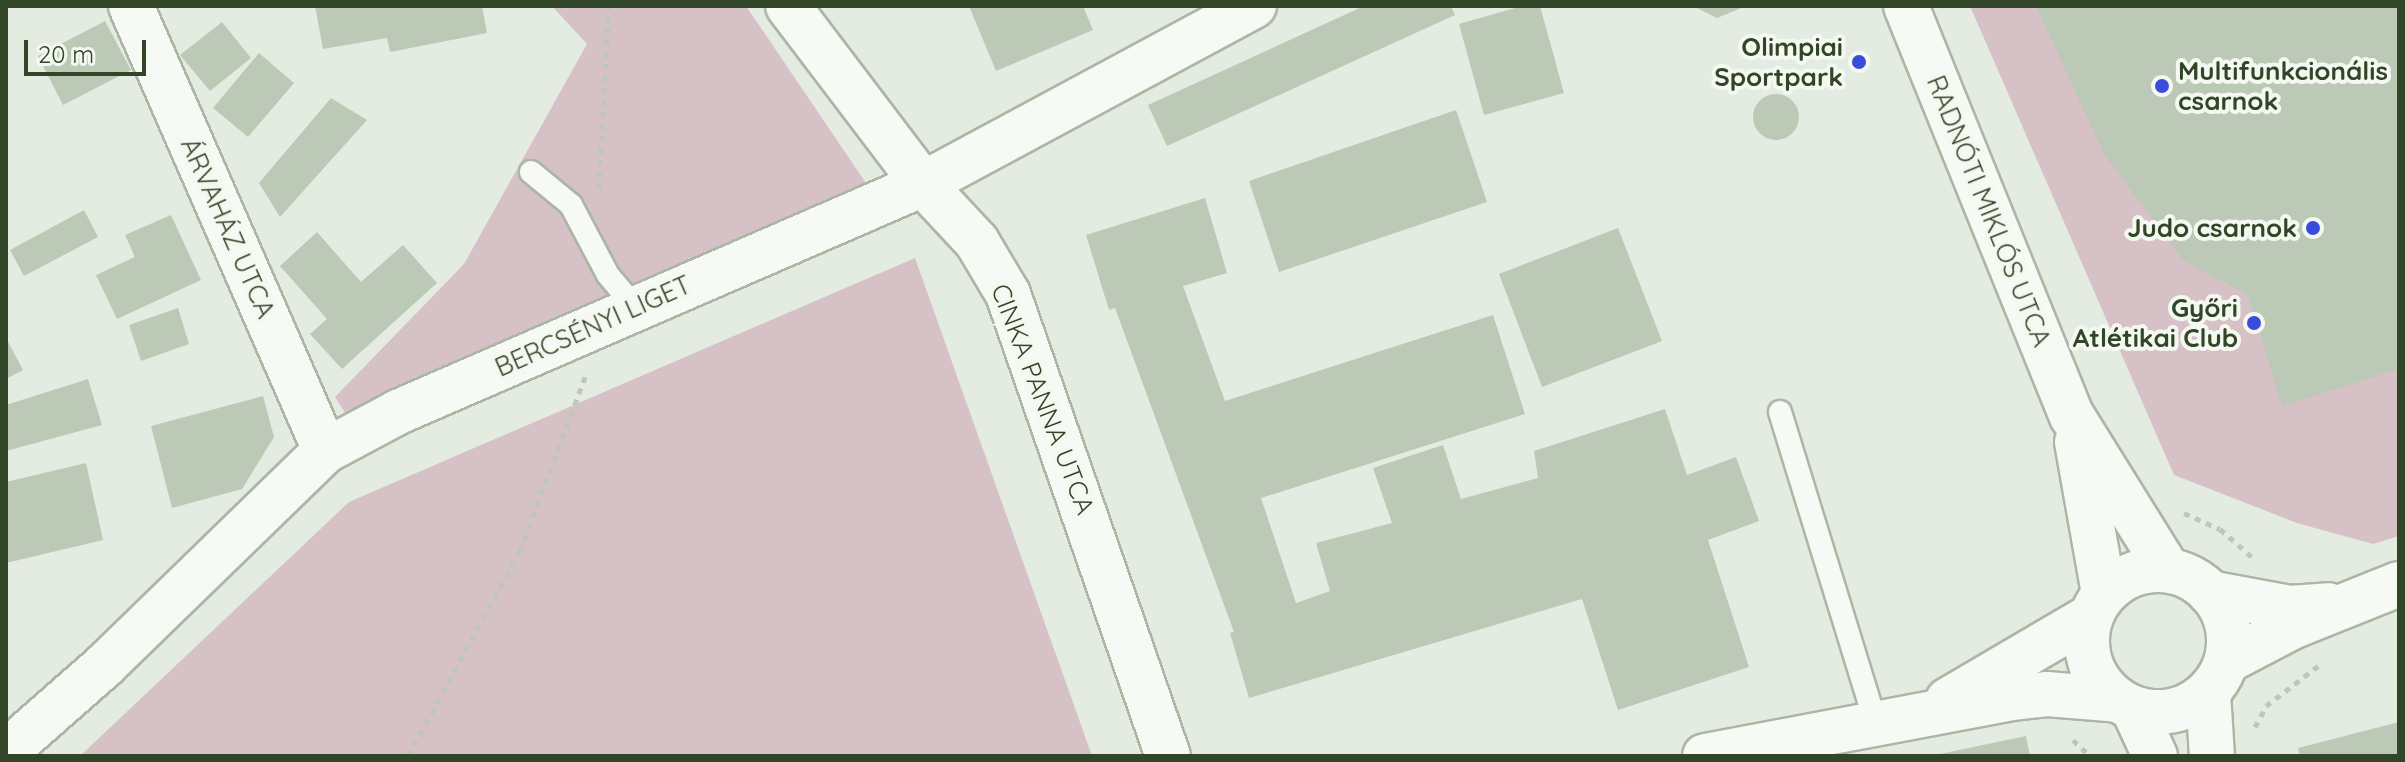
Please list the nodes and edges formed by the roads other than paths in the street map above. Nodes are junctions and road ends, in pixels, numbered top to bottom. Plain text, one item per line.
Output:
1 (131, 6) edge
2 (788, 6) edge
3 (1254, 6) edge
4 (1906, 6) edge
5 (531, 172) dead end
6 (923, 184) junction
7 (621, 313) junction
8 (1780, 412) dead end
9 (2072, 416) junction
10 (325, 451) junction
11 (2168, 570) junction
12 (2399, 584) edge
13 (2210, 593) junction
14 (2344, 604) junction
15 (2097, 605) junction
16 (2218, 677) junction
17 (2125, 704) junction
18 (1933, 710) junction
19 (1876, 724) junction
20 (6, 752) edge
21 (1168, 756) edge
22 (1705, 756) edge
23 (2155, 756) edge
24 (2212, 756) edge

1 - 10 street, ÁRVAHÁZ UTCA
2 - 6 street, CINKA PANNA UTCA
3 - 6 street, BERCSÉNYI LIGET
4 - 9 street, RADNÓTI MIKLÓS UTCA
5 - 7 lane
6 - 7 street, BERCSÉNYI LIGET
6 - 21 street, CINKA PANNA UTCA
7 - 10 street, BERCSÉNYI LIGET
8 - 19 lane
9 - 11 street, RADNÓTI MIKLÓS UTCA
9 - 15 street, RADNÓTI MIKLÓS UTCA
10 - 20 street, BERCSÉNYI LIGET
11 - 13 street, RADNÓTI MIKLÓS UTCA
11 - 15 street
12 - 14 street
13 - 14 street
13 - 16 street
14 - 16 street
15 - 17 street, RADNÓTI MIKLÓS UTCA
15 - 18 street
16 - 17 street
16 - 24 street
17 - 18 street
17 - 23 street, RADNÓTI MIKLÓS UTCA
18 - 19 street
19 - 22 street

